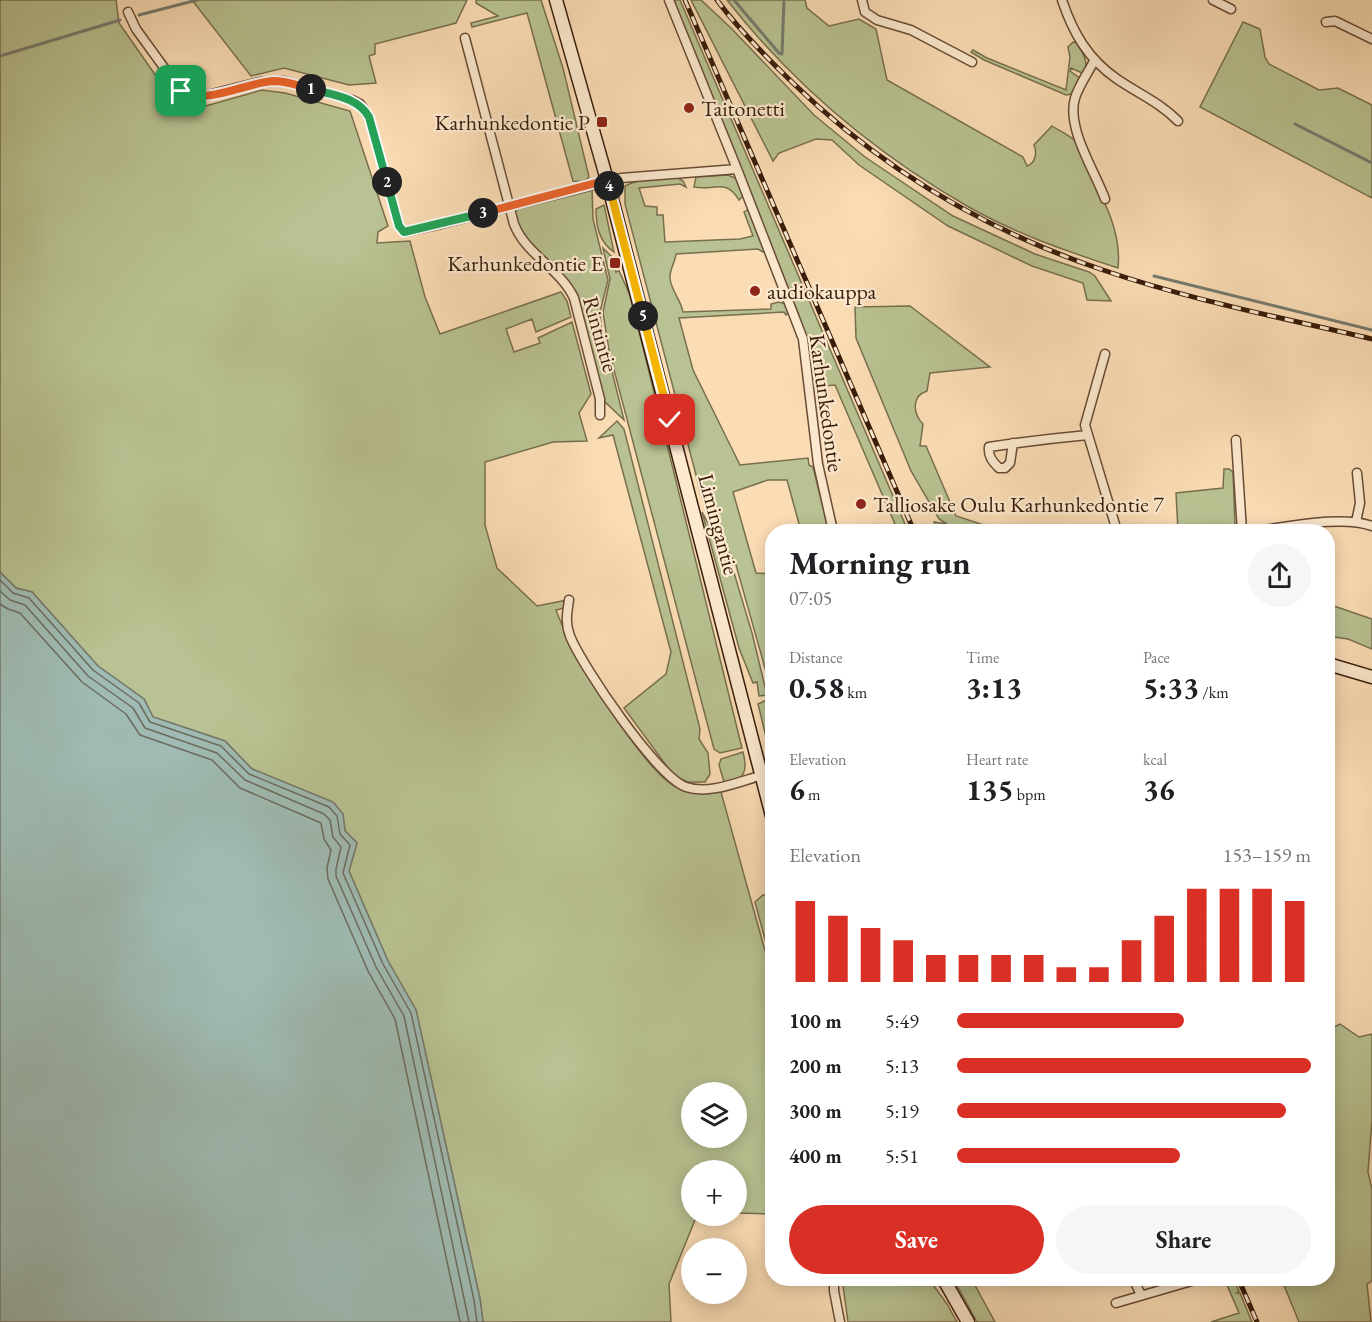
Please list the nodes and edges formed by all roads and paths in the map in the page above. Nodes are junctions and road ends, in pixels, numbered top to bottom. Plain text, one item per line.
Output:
1 (556, 0) edge
2 (669, 0) edge
3 (862, 0) edge
4 (1062, 0) edge
5 (1213, 0) edge
6 (1231, 9) dead end
7 (128, 12) dead end
8 (1326, 22) dead end
9 (465, 38) dead end
10 (1372, 39) edge
11 (1094, 61) junction
12 (972, 62) dead end
13 (1178, 121) dead end
14 (737, 169) junction
15 (607, 180) junction
16 (1106, 199) dead end
17 (509, 206) junction
18 (1105, 354) dead end
19 (600, 415) dead end
20 (1088, 435) junction
21 (1236, 440) dead end
22 (1013, 443) dead end
23 (1357, 473) dead end
24 (1356, 522) junction
25 (831, 524) edge
26 (1115, 524) edge
27 (1241, 524) edge
28 (1315, 524) edge
29 (1372, 526) edge
30 (569, 600) dead end
31 (1335, 666) edge
32 (1372, 677) edge
33 (765, 763) edge
34 (765, 775) edge
35 (834, 1286) edge
36 (948, 1286) edge
37 (1137, 1286) edge
38 (1173, 1286) edge
39 (1141, 1295) junction
40 (1116, 1303) dead end
41 (840, 1322) edge
42 (968, 1322) edge

1 - 15 main road, Limingantie
2 - 14 street, Karhunkedontie
3 - 12 street
4 - 11 street
5 - 6 street
7 - 17 street
8 - 10 street
9 - 17 street, Rintintie
11 - 13 street
11 - 16 street
14 - 15 street
14 - 25 street, Karhunkedontie
15 - 17 street
15 - 33 main road, Limingantie
17 - 19 street, Rintintie
18 - 20 street
20 - 22 street
20 - 26 street
21 - 27 street
23 - 24 street
24 - 28 street
24 - 29 street
30 - 34 street
31 - 32 main road
35 - 41 street
36 - 42 main road
37 - 39 street
38 - 39 street
39 - 40 street

